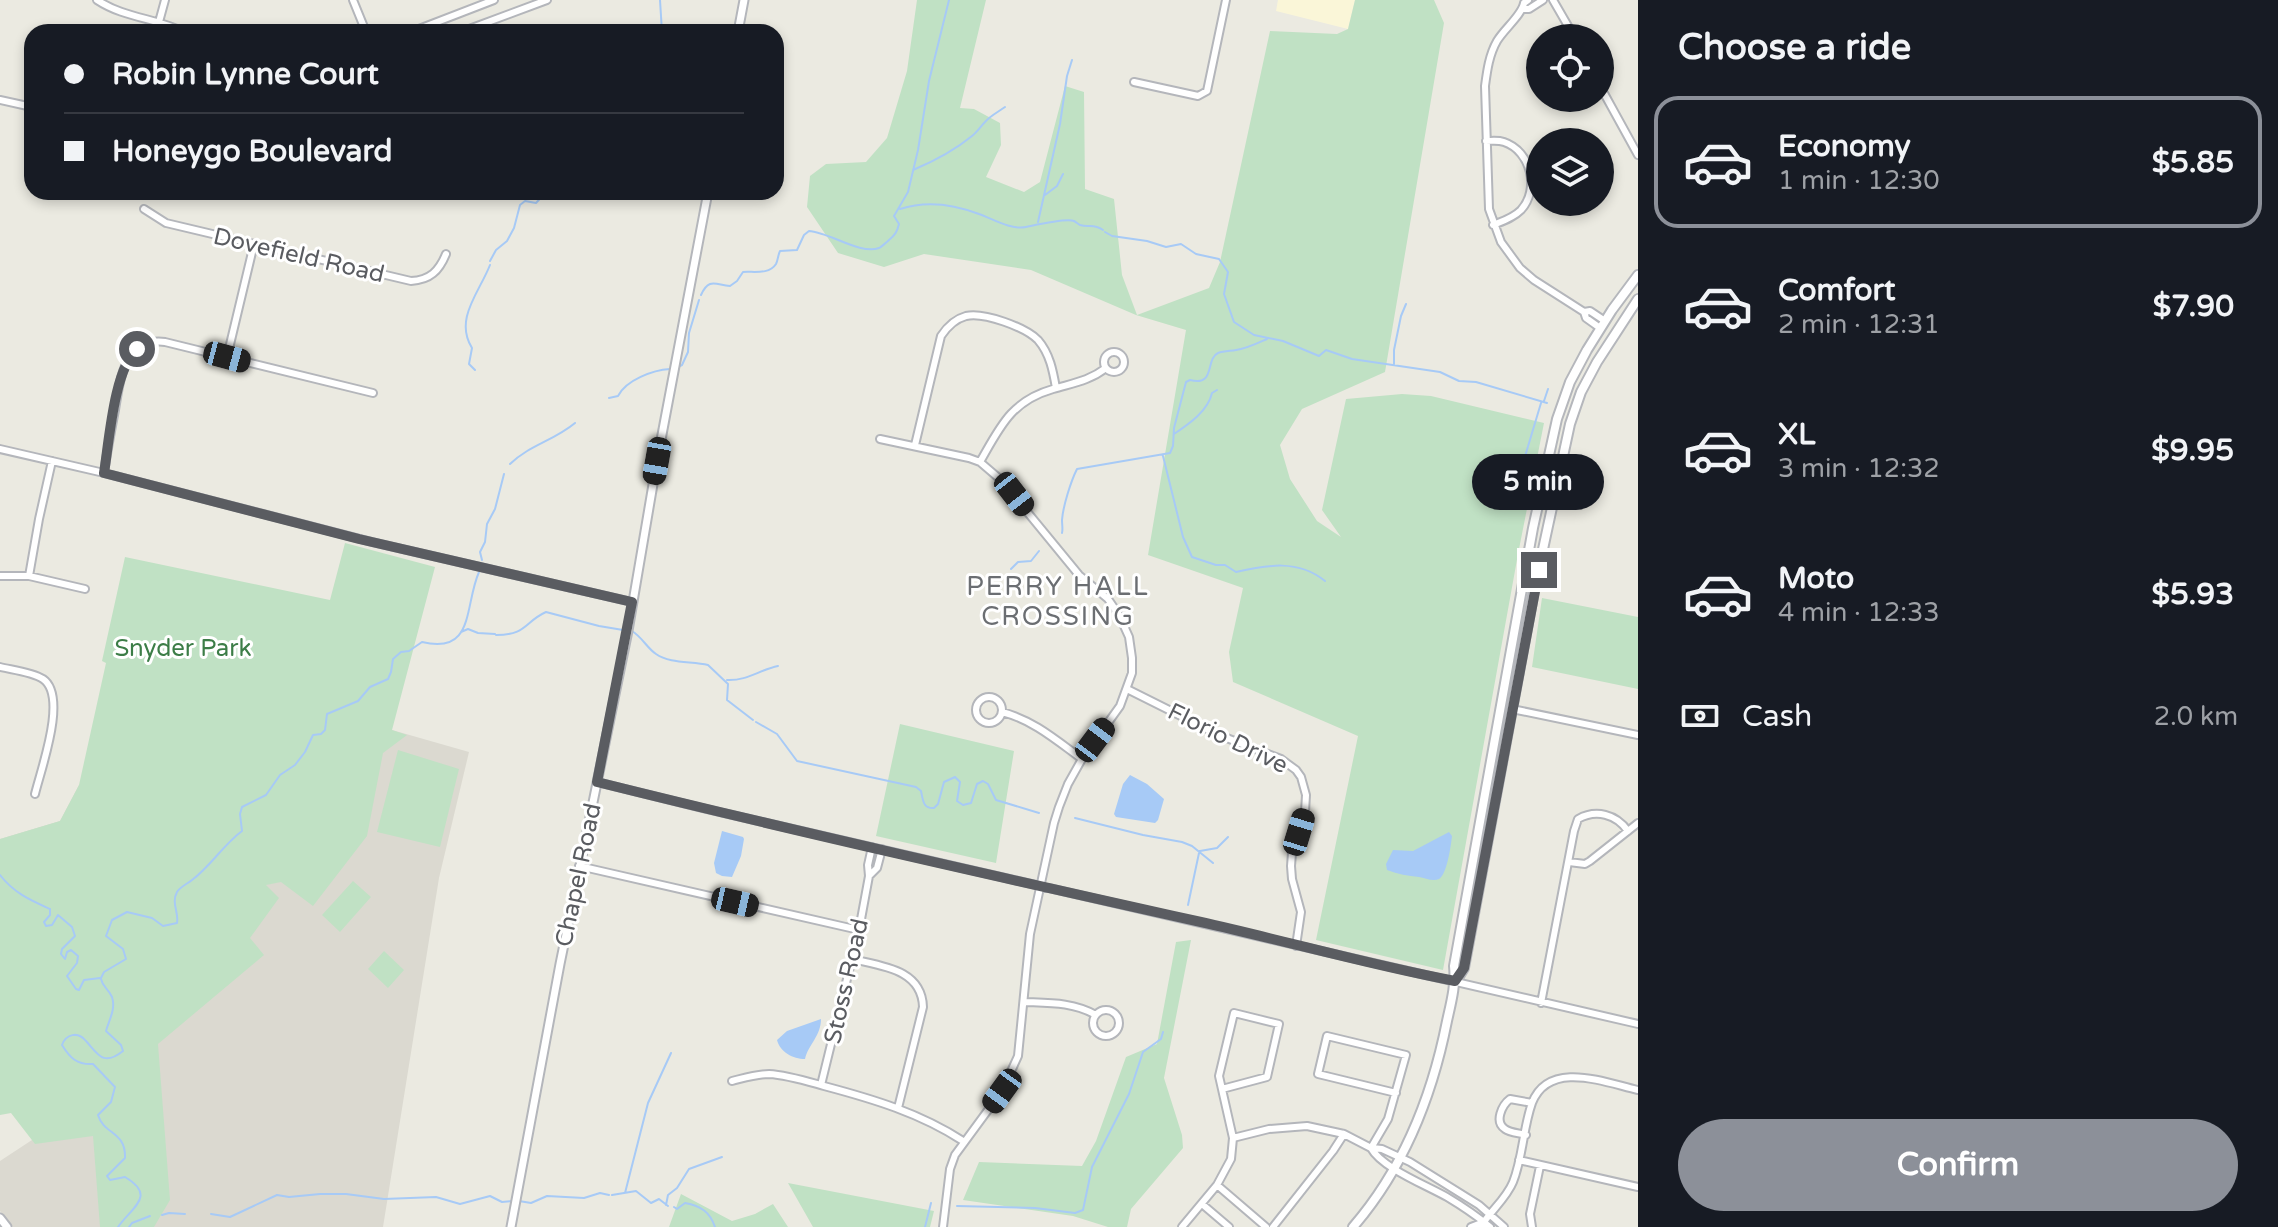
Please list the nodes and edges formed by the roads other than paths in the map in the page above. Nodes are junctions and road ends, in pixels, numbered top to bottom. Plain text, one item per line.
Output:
1 (97, 0) edge
2 (165, 0) edge
3 (353, 0) edge
4 (494, 0) edge
5 (547, 0) edge
6 (744, 0) edge
7 (1226, 0) edge
8 (1528, 0) edge
9 (1543, 0) edge
10 (1553, 0) edge
11 (1523, 9) junction
12 (159, 22) junction
13 (164, 24) edge
14 (363, 24) edge
15 (432, 24) edge
16 (482, 24) edge
17 (740, 24) edge
18 (1567, 24) edge
19 (1134, 82) dead end
20 (0, 100) edge
21 (24, 105) edge
22 (1614, 111) edge
23 (1486, 141) junction
24 (1638, 155) edge
25 (706, 200) edge
26 (144, 209) dead end
27 (1493, 225) junction
28 (254, 244) junction
29 (446, 254) dead end
30 (1638, 275) edge
31 (1638, 299) edge
32 (1602, 324) junction
33 (227, 357) junction
34 (1106, 368) dead end
35 (1056, 388) junction
36 (373, 393) dead end
37 (880, 439) dead end
38 (915, 445) junction
39 (0, 449) edge
40 (52, 461) junction
41 (980, 462) junction
42 (104, 473) junction
43 (0, 576) edge
44 (29, 576) junction
45 (85, 589) dead end
46 (632, 602) junction
47 (0, 667) edge
48 (1127, 689) junction
49 (1512, 709) junction
50 (1002, 712) junction
51 (1638, 735) edge
52 (1082, 759) junction
53 (597, 782) junction
54 (35, 794) dead end
55 (1638, 823) edge
56 (1628, 831) junction
57 (872, 847) junction
58 (882, 849) junction
59 (1569, 862) junction
60 (579, 866) junction
61 (869, 876) junction
62 (1040, 886) junction
63 (859, 930) junction
64 (1296, 946) junction
65 (852, 959) junction
66 (1455, 981) junction
67 (1024, 1002) junction
68 (1541, 1003) junction
69 (1096, 1015) junction
70 (1638, 1024) edge
71 (732, 1081) dead end
72 (821, 1085) junction
73 (1222, 1089) junction
74 (1638, 1090) edge
75 (1396, 1093) junction
76 (1532, 1103) junction
77 (898, 1108) junction
78 (1344, 1134) junction
79 (1526, 1135) junction
80 (1233, 1138) junction
81 (963, 1141) junction
82 (1371, 1148) junction
83 (1401, 1157) junction
84 (1519, 1160) junction
85 (1540, 1166) junction
86 (1395, 1168) junction
87 (1217, 1185) junction
88 (1638, 1187) edge
89 (1202, 1204) junction
90 (1489, 1214) junction
91 (0, 1218) edge
92 (1485, 1225) edge
93 (7, 1227) edge
94 (511, 1227) edge
95 (943, 1227) edge
96 (1182, 1227) edge
97 (1229, 1227) edge
98 (1266, 1227) edge
99 (1273, 1227) edge
100 (1353, 1227) edge
101 (1471, 1227) edge
102 (1504, 1227) edge
103 (1532, 1227) edge

1 - 12 street
2 - 12 street
3 - 14 street
4 - 15 street
5 - 16 street
6 - 17 street
7 - 19 street
8 - 11 street
9 - 11 street
10 - 18 street
11 - 23 street
12 - 13 street
20 - 21 street
22 - 24 street
23 - 27 street
23 - 27 street
25 - 46 street, Chapel Road
26 - 28 street, Dovefield Road
27 - 32 street
28 - 29 street, Dovefield Road
28 - 33 street
30 - 32 main road
31 - 49 main road
32 - 66 main road
33 - 36 street
33 - 42 street
34 - 35 street
35 - 38 street
35 - 41 street
37 - 38 street
38 - 41 street
39 - 40 street
40 - 42 street
40 - 44 street
41 - 48 street
42 - 46 street
43 - 44 street
44 - 45 street
46 - 53 street, Chapel Road
47 - 54 street
48 - 52 street
48 - 64 street, Florio Drive
49 - 51 street
49 - 66 main road
50 - 50 street
50 - 52 street
52 - 62 street
53 - 57 street
53 - 60 street, Chapel Road
55 - 56 street
56 - 59 street
56 - 59 street
57 - 58 street
57 - 61 street, Stoss Road
58 - 61 street, Stoss Road
58 - 62 street
59 - 68 street
60 - 63 street
60 - 94 street, Chapel Road
61 - 63 street, Stoss Road
62 - 64 street
62 - 67 street
63 - 65 street, Stoss Road
64 - 66 street
65 - 72 street, Stoss Road
65 - 77 street
66 - 68 street
66 - 83 main road
67 - 69 street
67 - 81 street
68 - 70 street
69 - 69 street
71 - 72 street
72 - 77 street
73 - 73 street
73 - 80 street
74 - 76 street
75 - 75 street
75 - 82 street
76 - 79 street
76 - 79 street
77 - 81 street
78 - 80 street
78 - 82 street
78 - 99 street
79 - 84 street
80 - 87 street
81 - 95 street
82 - 83 street
82 - 86 street
83 - 86 main road
83 - 90 street
84 - 85 street
84 - 90 street
85 - 88 street
85 - 103 street
86 - 92 street
86 - 100 main road
87 - 89 street
87 - 98 street
89 - 96 street
89 - 97 street
90 - 92 street
90 - 102 street
91 - 93 street
92 - 101 street

